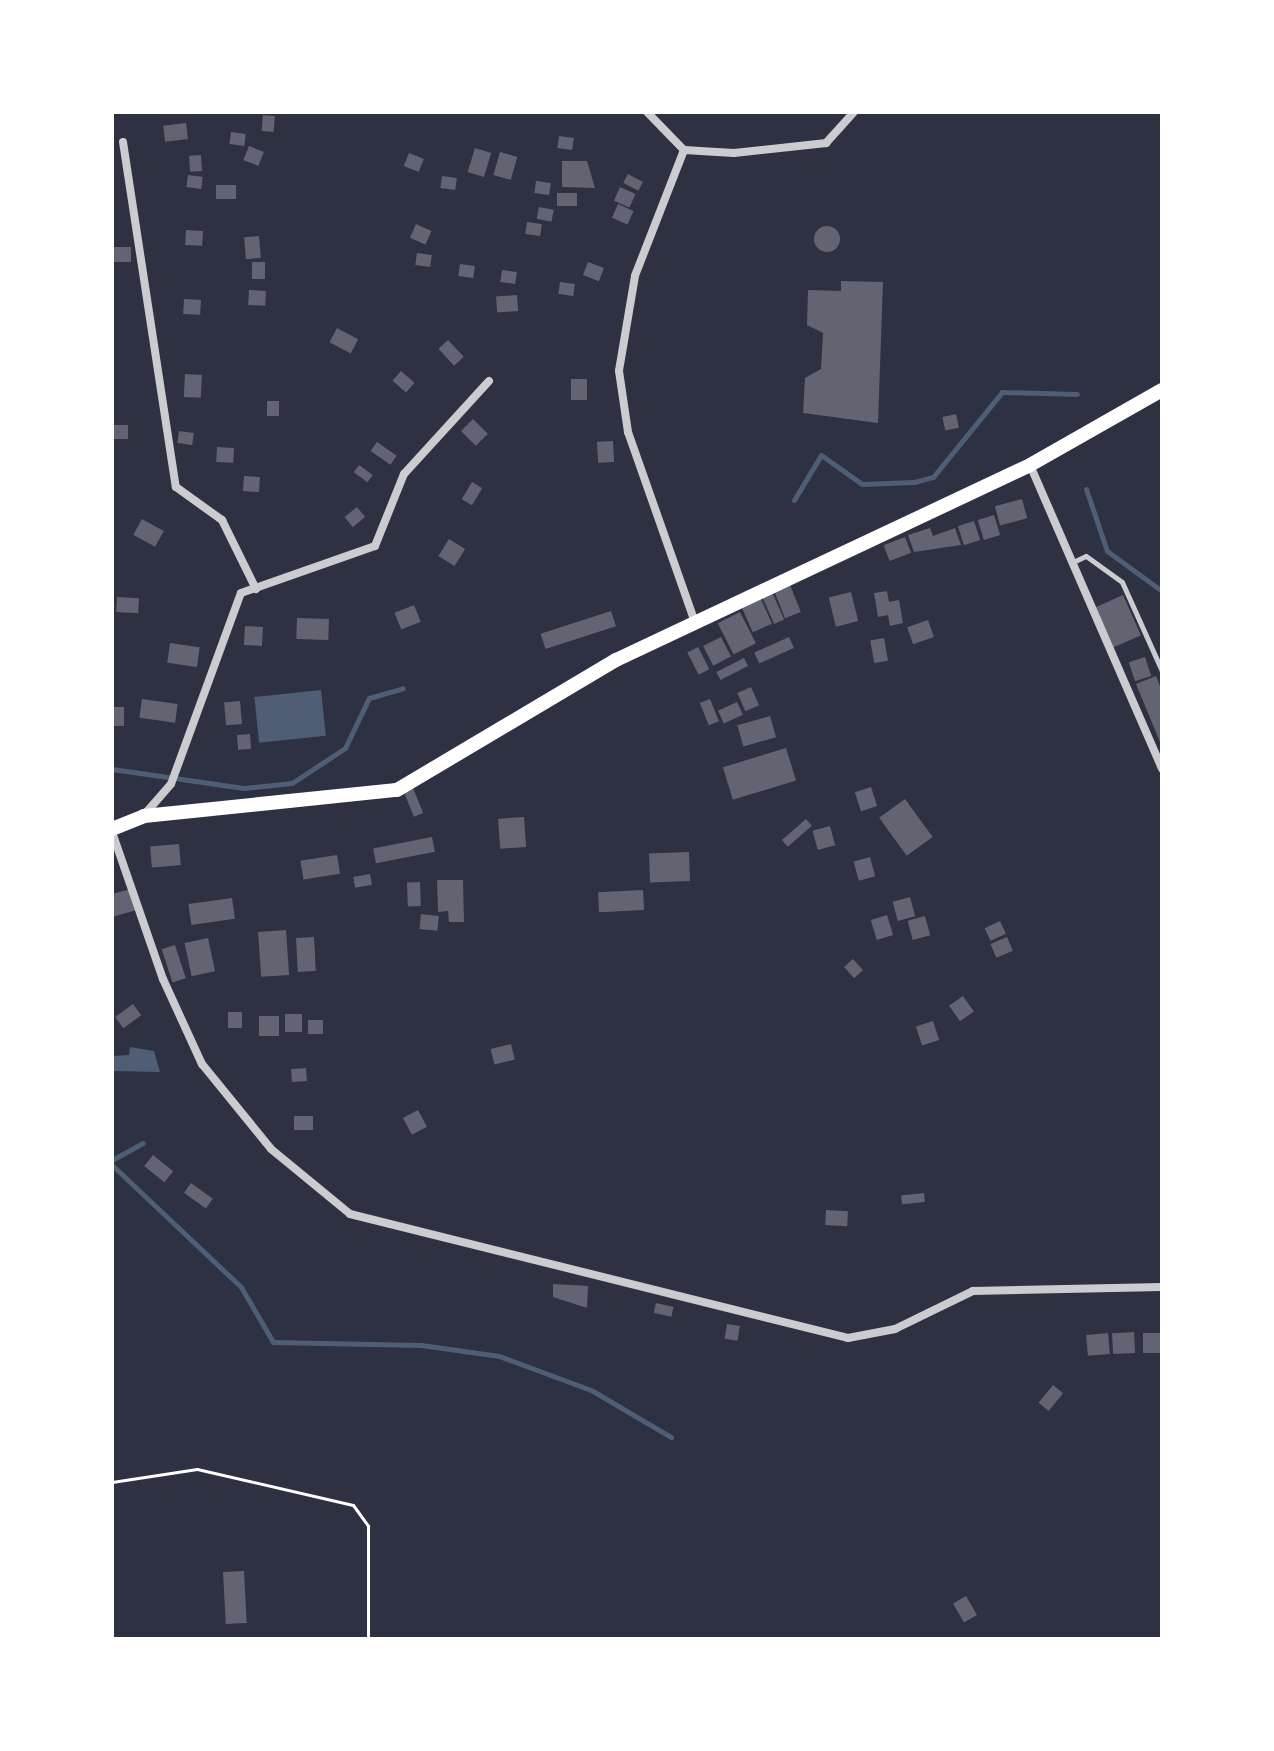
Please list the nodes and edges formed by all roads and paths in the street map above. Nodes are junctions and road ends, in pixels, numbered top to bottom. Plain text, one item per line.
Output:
1 (647, 112) edge
2 (854, 112) edge
3 (123, 142) dead end
4 (684, 150) junction
5 (489, 381) dead end
6 (1162, 390) edge
7 (1030, 465) junction
8 (1072, 562) junction
9 (256, 589) junction
10 (695, 622) junction
11 (1162, 671) edge
12 (1162, 769) edge
13 (144, 816) junction
14 (112, 830) edge
15 (1162, 1287) edge
16 (112, 1482) edge
17 (368, 1639) edge

1 - 4 street
2 - 4 street
3 - 9 street
4 - 10 street
5 - 9 street
6 - 7 main road
7 - 8 street
7 - 10 main road
8 - 11 lane
8 - 12 street
9 - 13 street
10 - 13 main road
13 - 14 main road
14 - 15 street
16 - 17 path

